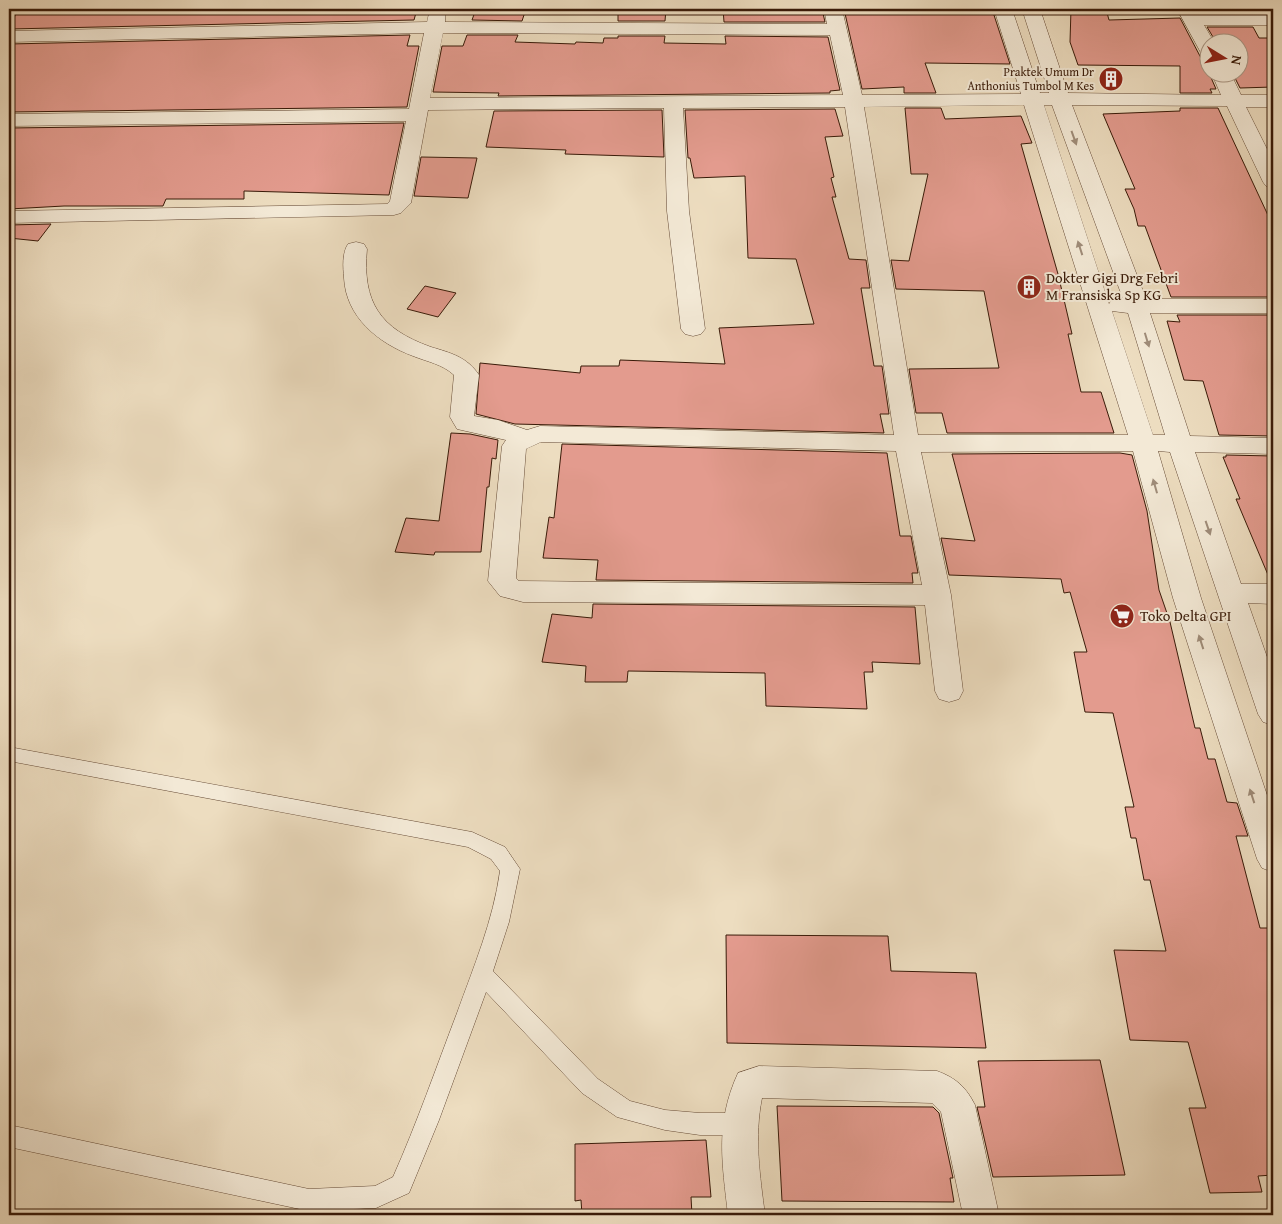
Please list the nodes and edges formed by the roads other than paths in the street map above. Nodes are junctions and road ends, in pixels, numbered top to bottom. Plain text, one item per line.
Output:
1 (438, 9) edge
2 (1003, 9) edge
3 (1031, 9) edge
4 (1189, 14) edge
5 (836, 20) edge
6 (1273, 20) edge
7 (436, 27) junction
8 (1200, 35) edge
9 (9, 36) edge
10 (1225, 82) edge
11 (1060, 99) junction
12 (1031, 100) junction
13 (1235, 101) junction
14 (1273, 101) edge
15 (672, 102) junction
16 (854, 103) junction
17 (418, 109) junction
18 (9, 120) edge
19 (1273, 182) edge
20 (9, 217) edge
21 (356, 249) dead end
22 (1100, 306) junction
23 (1137, 306) junction
24 (1273, 306) edge
25 (693, 329) dead end
26 (526, 438) junction
27 (907, 442) junction
28 (1143, 443) junction
29 (1180, 445) junction
30 (1273, 446) edge
31 (1231, 593) junction
32 (1273, 594) edge
33 (937, 595) junction
34 (949, 691) dead end
35 (1273, 714) edge
36 (9, 754) edge
37 (1273, 859) edge
38 (481, 973) junction
39 (740, 1124) junction
40 (9, 1136) edge
41 (746, 1215) edge
42 (981, 1215) edge

1 - 7 street
2 - 12 street
3 - 11 street
4 - 6 street
4 - 8 street
5 - 7 street
5 - 16 street
7 - 9 street
7 - 17 street
10 - 13 street
11 - 12 street
11 - 13 street
11 -> 23 street
12 - 16 street
22 -> 12 street
13 - 14 street
13 - 19 street
15 - 16 street
15 - 17 street
15 - 25 street
16 - 27 street
17 - 18 street
17 - 20 street
21 - 26 street
22 - 23 street
22 - 28 street
23 - 24 street
23 -> 29 street
26 - 27 street
26 - 33 street
27 - 28 street
27 - 33 street
28 - 29 street
37 -> 28 street
29 - 30 street
29 -> 31 street
31 - 32 street
31 - 35 street
33 - 34 street
36 - 38 lane
38 - 39 lane
38 - 40 lane
39 - 41 street
39 - 42 street

